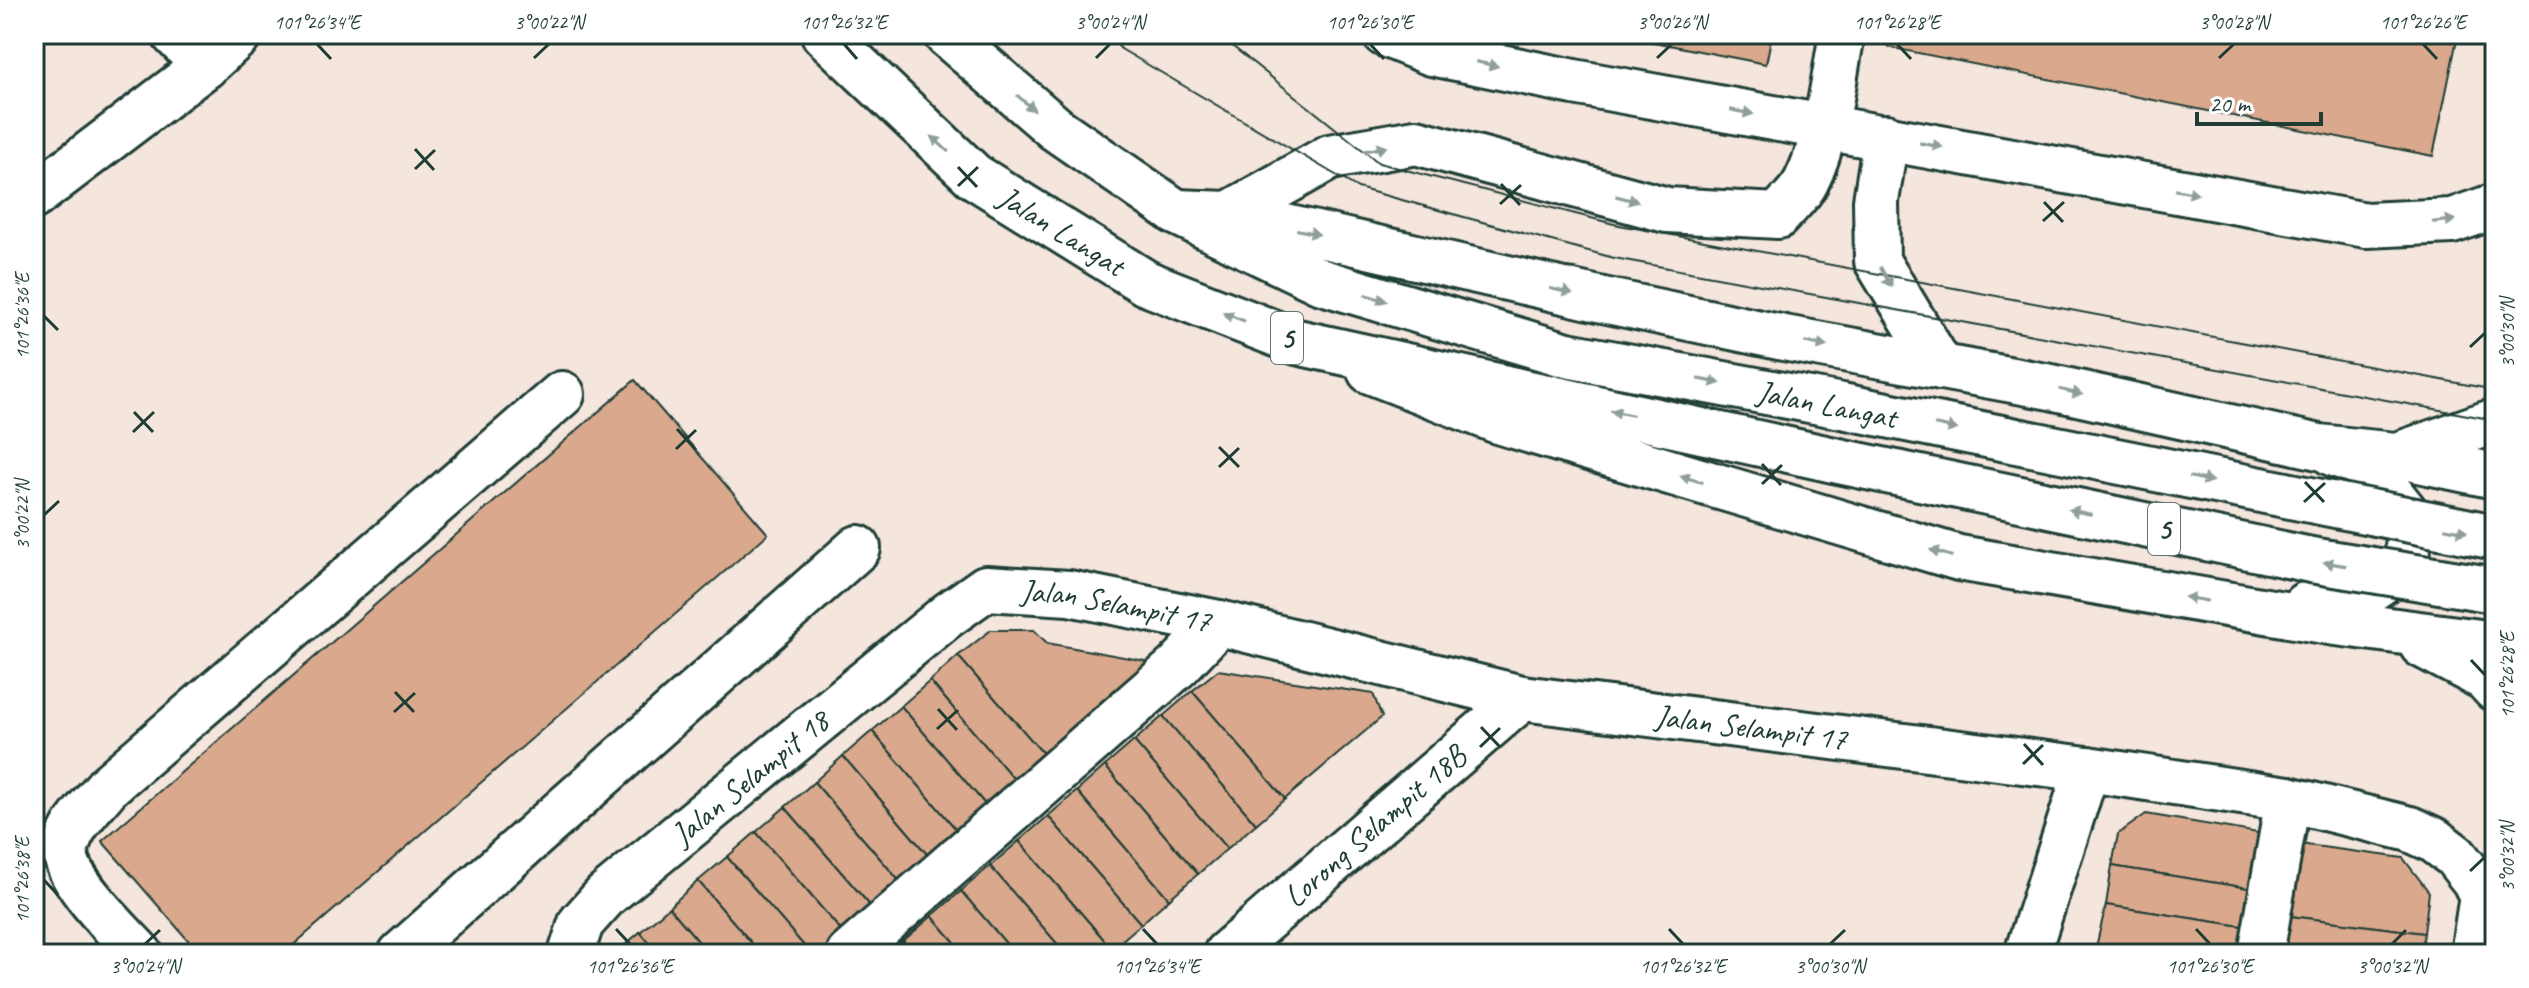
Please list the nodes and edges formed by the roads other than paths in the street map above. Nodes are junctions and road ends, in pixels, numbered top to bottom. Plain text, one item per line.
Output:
1 (174, 34) edge
2 (240, 34) edge
3 (824, 34) edge
4 (946, 34) edge
5 (1385, 34) edge
6 (1842, 34) edge
7 (205, 66) junction
8 (1827, 126) junction
9 (1886, 137) junction
10 (36, 190) edge
11 (2495, 206) edge
12 (1176, 212) junction
13 (1229, 214) junction
14 (1297, 342) junction
15 (1941, 367) junction
16 (562, 394) dead end
17 (2495, 421) edge
18 (2319, 447) junction
19 (2395, 455) junction
20 (2495, 476) edge
21 (2495, 537) edge
22 (858, 548) dead end
23 (2495, 590) edge
24 (2255, 609) junction
25 (948, 615) joint
26 (1219, 623) junction
27 (2394, 631) junction
28 (2495, 644) edge
29 (2495, 689) edge
30 (1522, 698) junction
31 (2087, 769) junction
32 (2288, 799) junction
33 (140, 954) edge
34 (401, 954) edge
35 (571, 954) edge
36 (849, 954) edge
37 (1226, 954) edge
38 (2027, 954) edge
39 (2261, 954) edge
40 (2473, 954) edge

1 - 7 main road
2 - 7 main road
14 -> 3 main road, Jalan Langat / 5
4 -> 12 main road, Jalan Langat / 5
5 -> 8 main road
6 - 8 main road
7 - 10 main road
8 - 9 main road
13 -> 8 main road
9 -> 11 main road
9 -> 15 main road
12 - 13 main road, Jalan Langat
12 -> 21 main road, Jalan Langat / 5, bridge
13 -> 15 main road, Jalan Langat
23 -> 14 main road, Jalan Langat / 5, bridge
24 -> 14 main road, Jalan Langat / 5
15 -> 18 main road, Jalan Langat
16 - 33 main road
17 - 19 main road
18 - 19 main road, Jalan Langat
18 - 24 main road
19 - 20 main road, Jalan Langat
22 - 34 main road
24 - 27 main road, Jalan Langat / 5
25 - 26 main road, Jalan Selampit 17
25 - 35 main road, Jalan Selampit 18
26 - 30 main road, Jalan Selampit 17
26 - 36 main road
27 - 28 main road, Jalan Langat / 5
27 - 29 main road
30 - 31 main road, Jalan Selampit 17
30 - 37 main road, Lorong Selampit 18B
31 - 32 main road, Jalan Selampit 17
31 - 38 main road
32 - 39 main road
32 - 40 main road, Jalan Selampit 17

